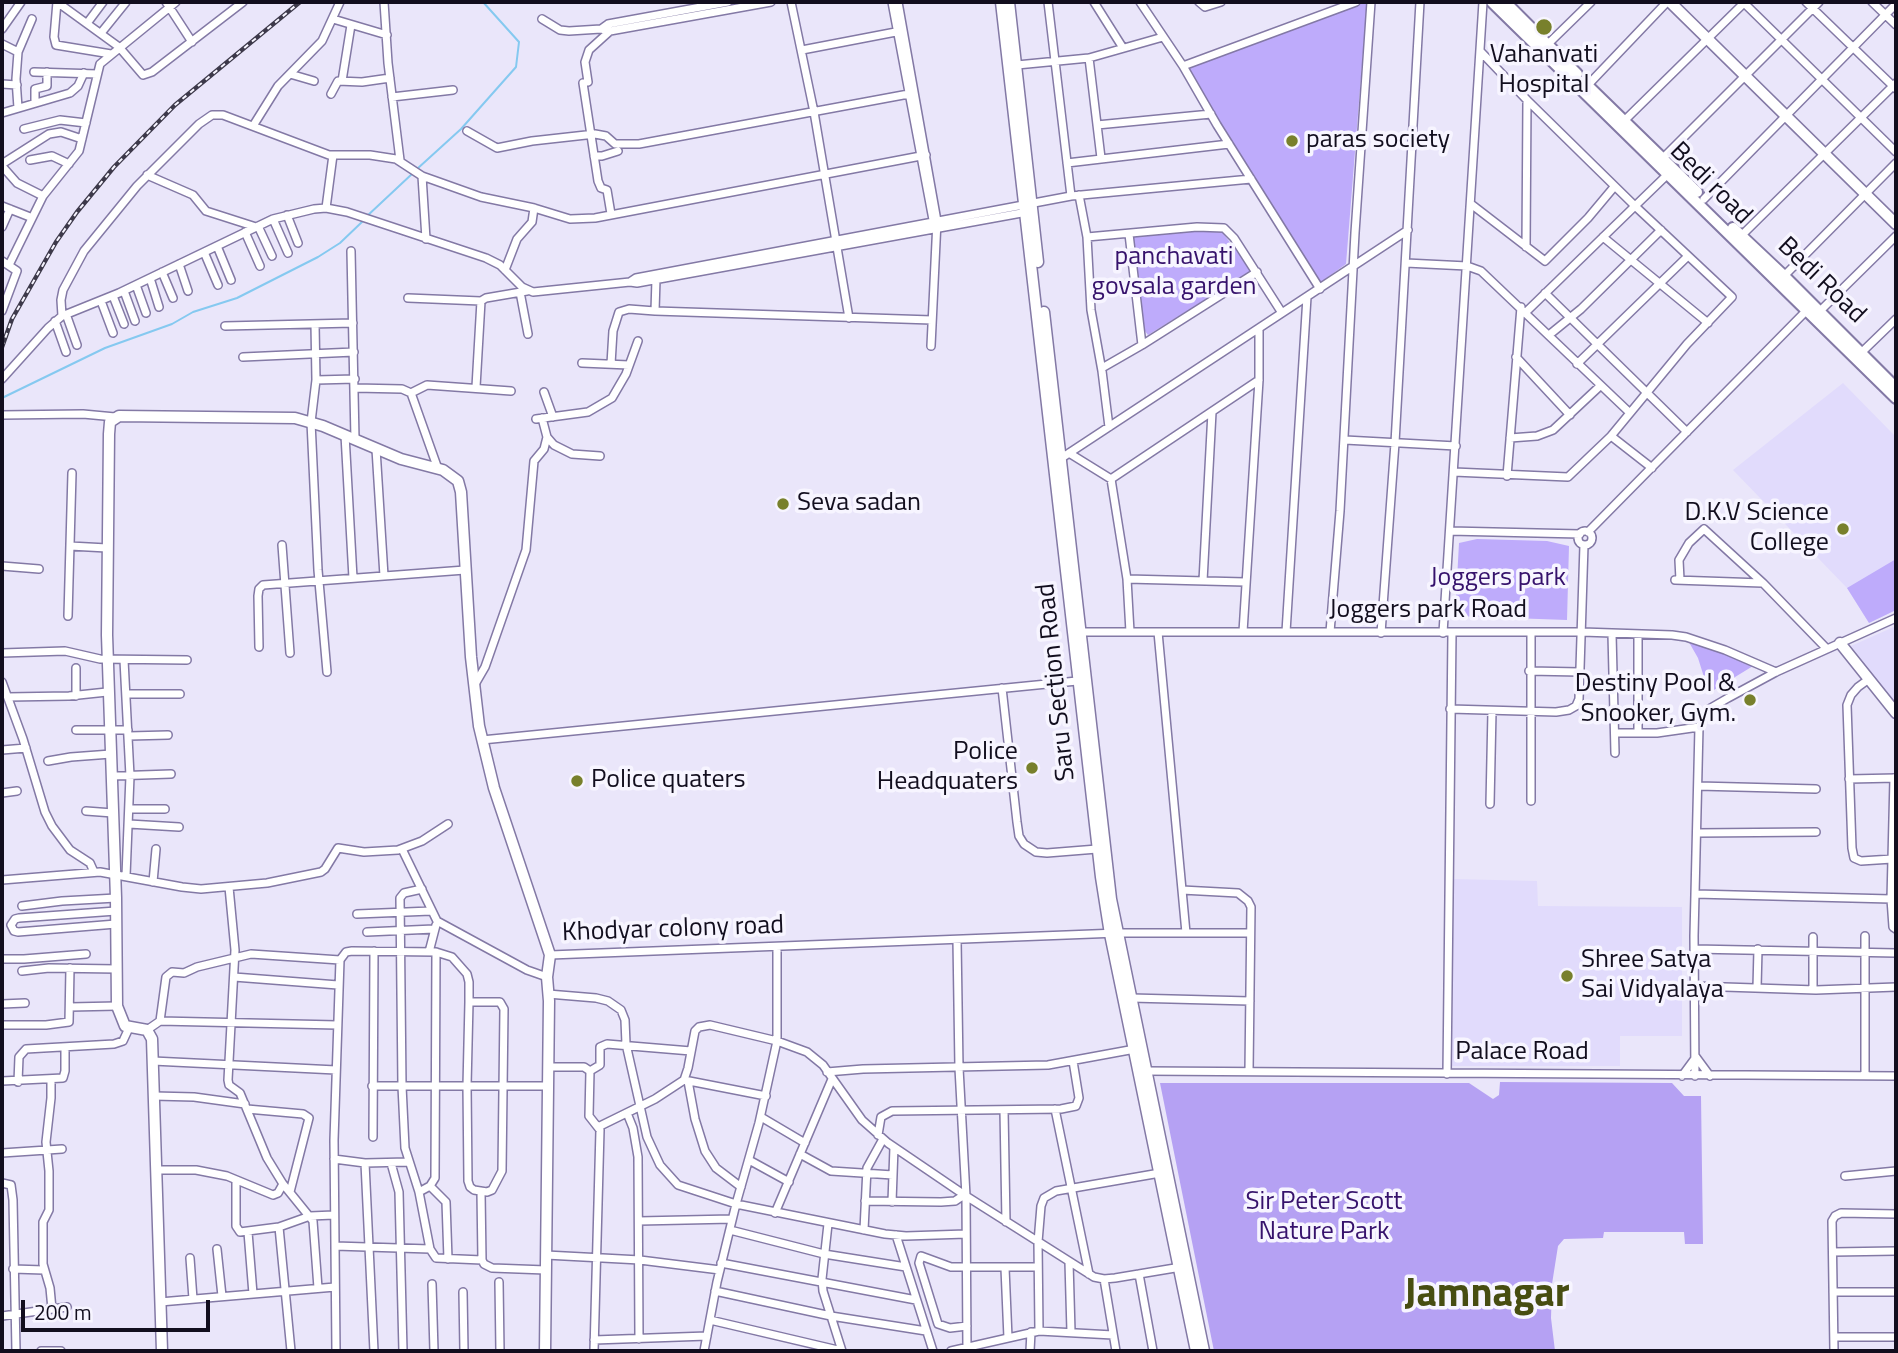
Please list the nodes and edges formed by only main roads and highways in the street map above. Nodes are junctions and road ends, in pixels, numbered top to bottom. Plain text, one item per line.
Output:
1 (1492, 2) edge
2 (1505, 2) edge
3 (1585, 88) junction
4 (1813, 308) junction
5 (1896, 388) edge
6 (1896, 398) edge

1 - 3 main road, Bedi road
2 - 3 main road, Bedi Road
3 - 4 main road, Bedi road
3 - 4 main road, Bedi Road
4 - 5 main road, Bedi Road
4 - 6 main road, Bedi road

